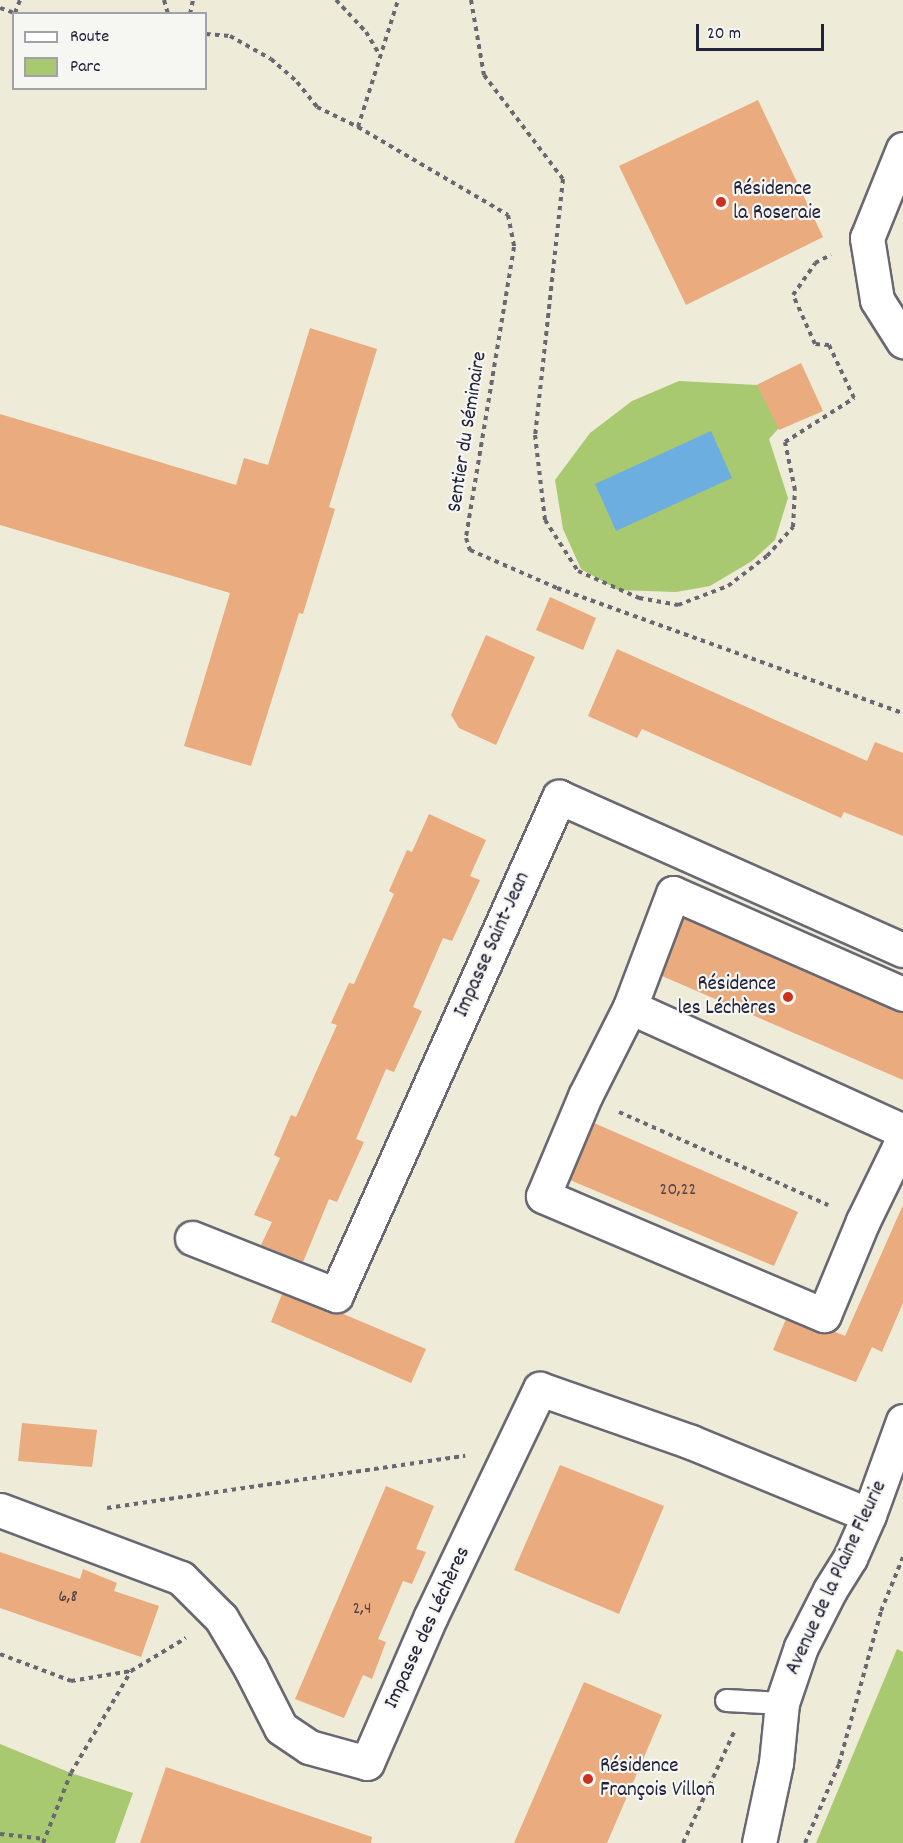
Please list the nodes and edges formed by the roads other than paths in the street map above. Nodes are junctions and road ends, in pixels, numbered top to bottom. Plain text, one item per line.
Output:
1 (903, 148) edge
2 (903, 341) edge
3 (903, 950) edge
4 (903, 994) edge
5 (630, 1007) junction
6 (903, 1131) edge
7 (903, 1139) edge
8 (192, 1238) dead end
9 (903, 1424) edge
10 (0, 1510) edge
11 (869, 1515) junction
12 (726, 1700) dead end
13 (782, 1703) junction
14 (759, 1843) edge

1 - 2 street
3 - 8 street, Impasse Saint-Jean
4 - 5 street
5 - 6 street
5 - 7 street
9 - 11 street, Avenue de la Plaine Fleurie
10 - 11 street, Impasse des Léchères
11 - 13 street, Avenue de la Plaine Fleurie
12 - 13 lane
13 - 14 street, Avenue de la Plaine Fleurie

